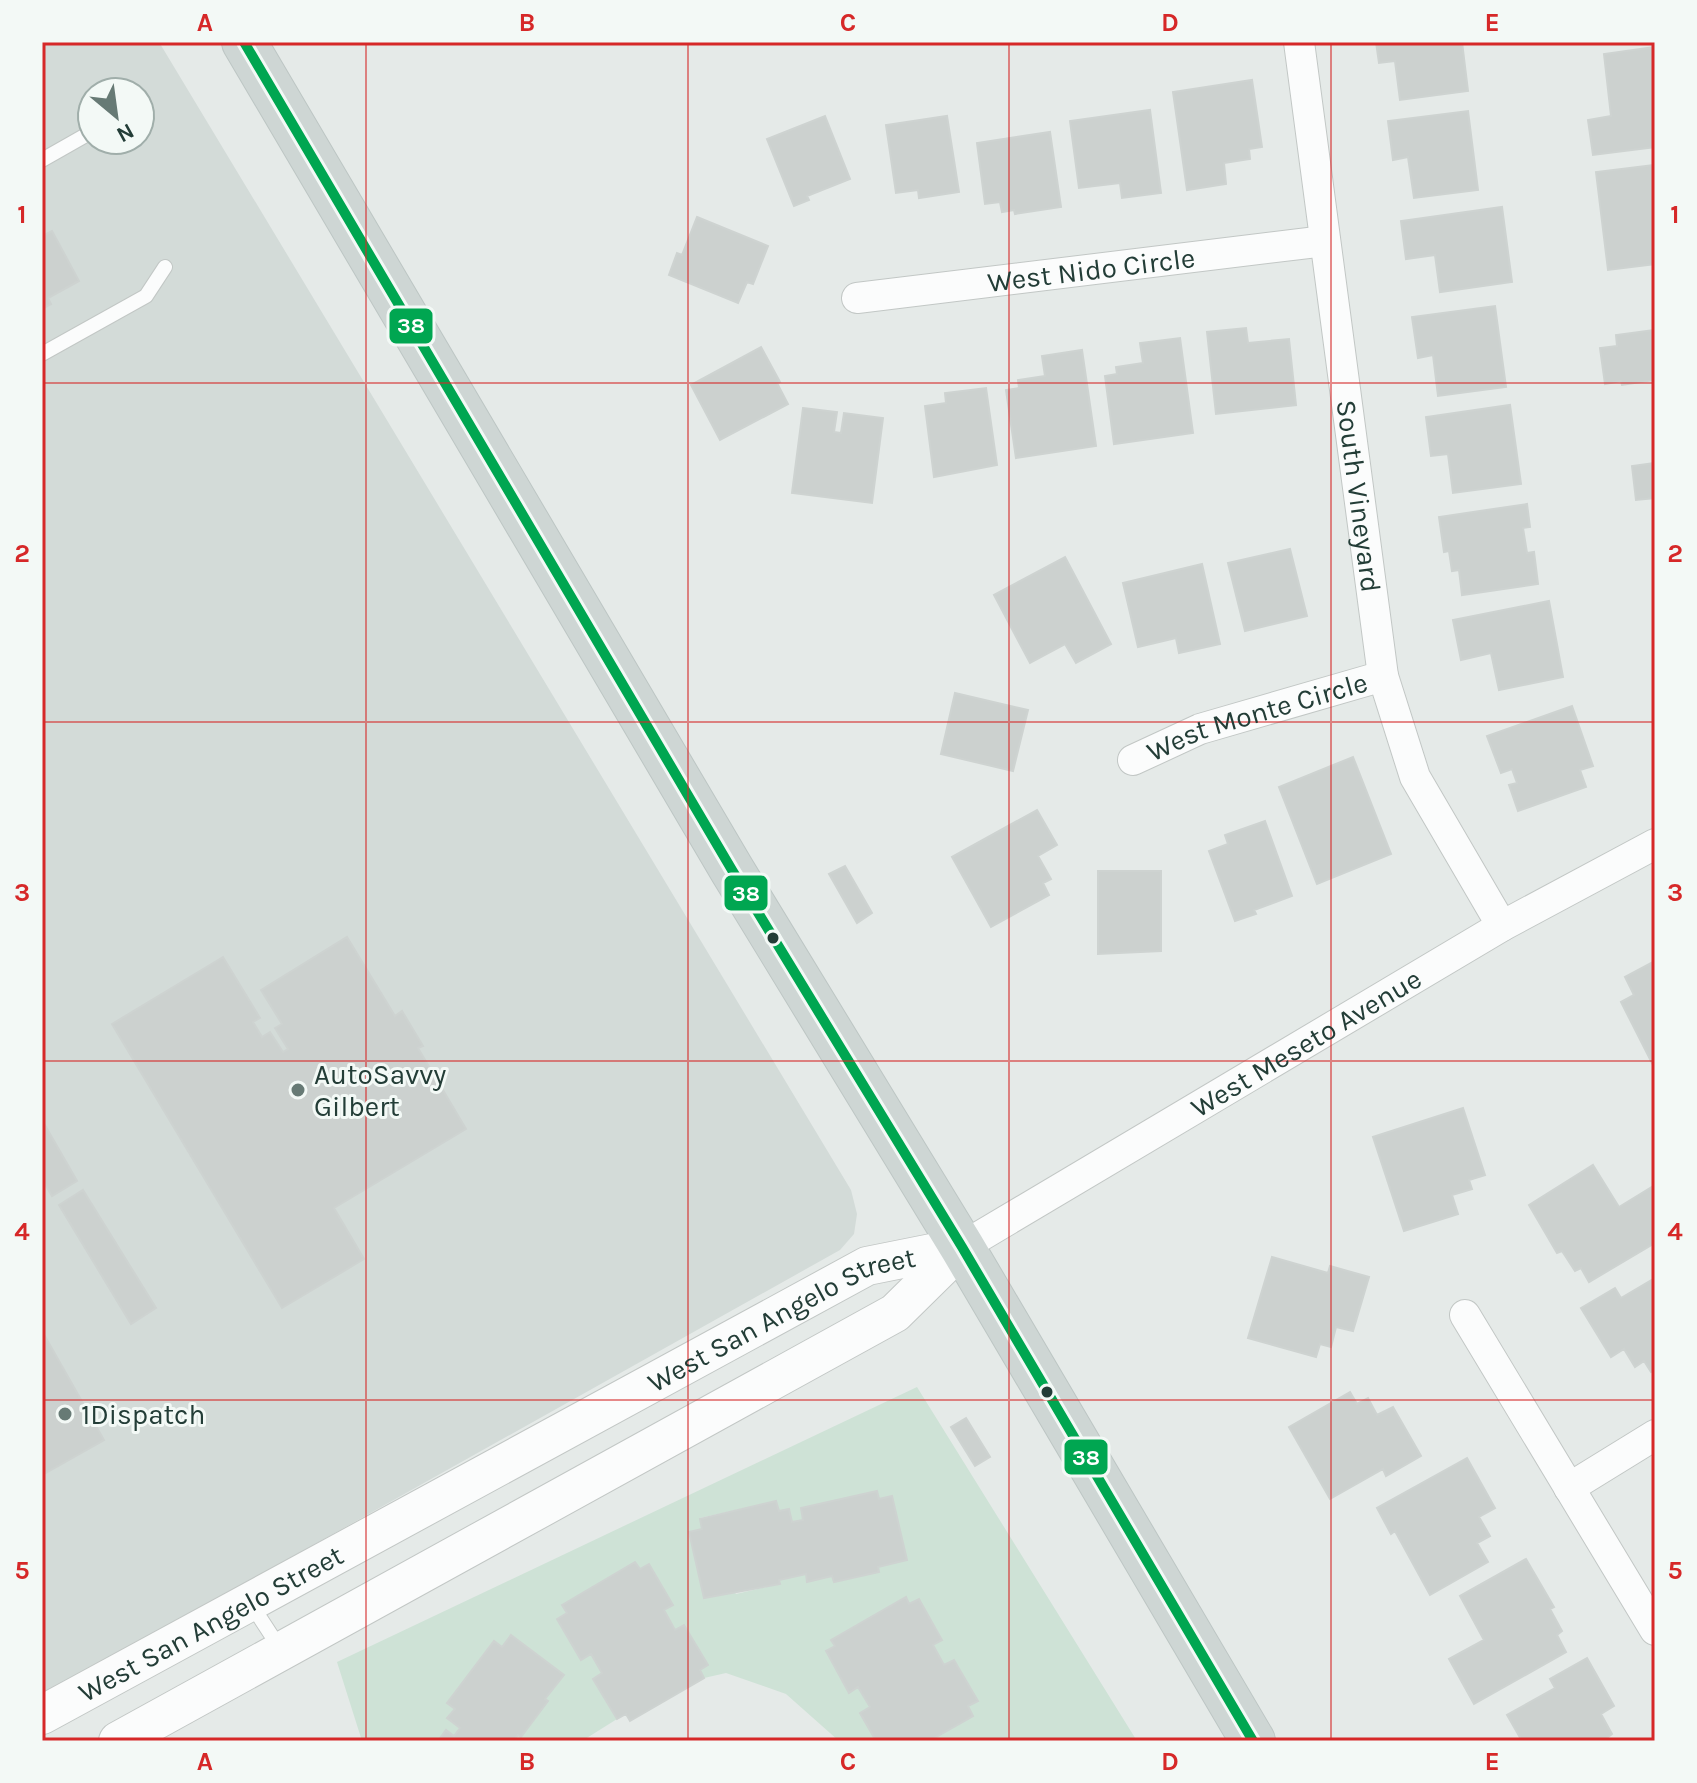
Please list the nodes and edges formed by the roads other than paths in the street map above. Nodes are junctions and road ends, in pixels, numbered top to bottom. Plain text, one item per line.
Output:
1 (244, 42) edge
2 (1299, 42) edge
3 (76, 141) edge
4 (42, 160) edge
5 (1325, 241) junction
6 (165, 267) dead end
7 (857, 298) dead end
8 (42, 354) edge
9 (1383, 676) junction
10 (1133, 760) dead end
11 (1655, 844) edge
12 (1502, 926) junction
13 (962, 1247) junction
14 (1465, 1315) dead end
15 (1655, 1435) edge
16 (1569, 1488) junction
17 (251, 1603) junction
18 (1655, 1630) edge
19 (281, 1651) junction
20 (42, 1715) edge
21 (118, 1741) edge
22 (1253, 1741) edge

1 - 13 main road
2 - 5 street, South Vineyard
3 - 4 lane
5 - 7 street, West Nido Circle
5 - 9 street, South Vineyard
6 - 8 lane
9 - 10 street, West Monte Circle
9 - 12 street, South Vineyard
11 - 12 street, West Meseto Avenue
12 - 13 street, West Meseto Avenue
13 - 17 street, West San Angelo Street
13 - 19 street, West San Angelo Street
13 - 22 main road
14 - 16 street
15 - 16 street
16 - 18 street
17 - 19 lane
17 - 20 street, West San Angelo Street
19 - 21 street, West San Angelo Street

